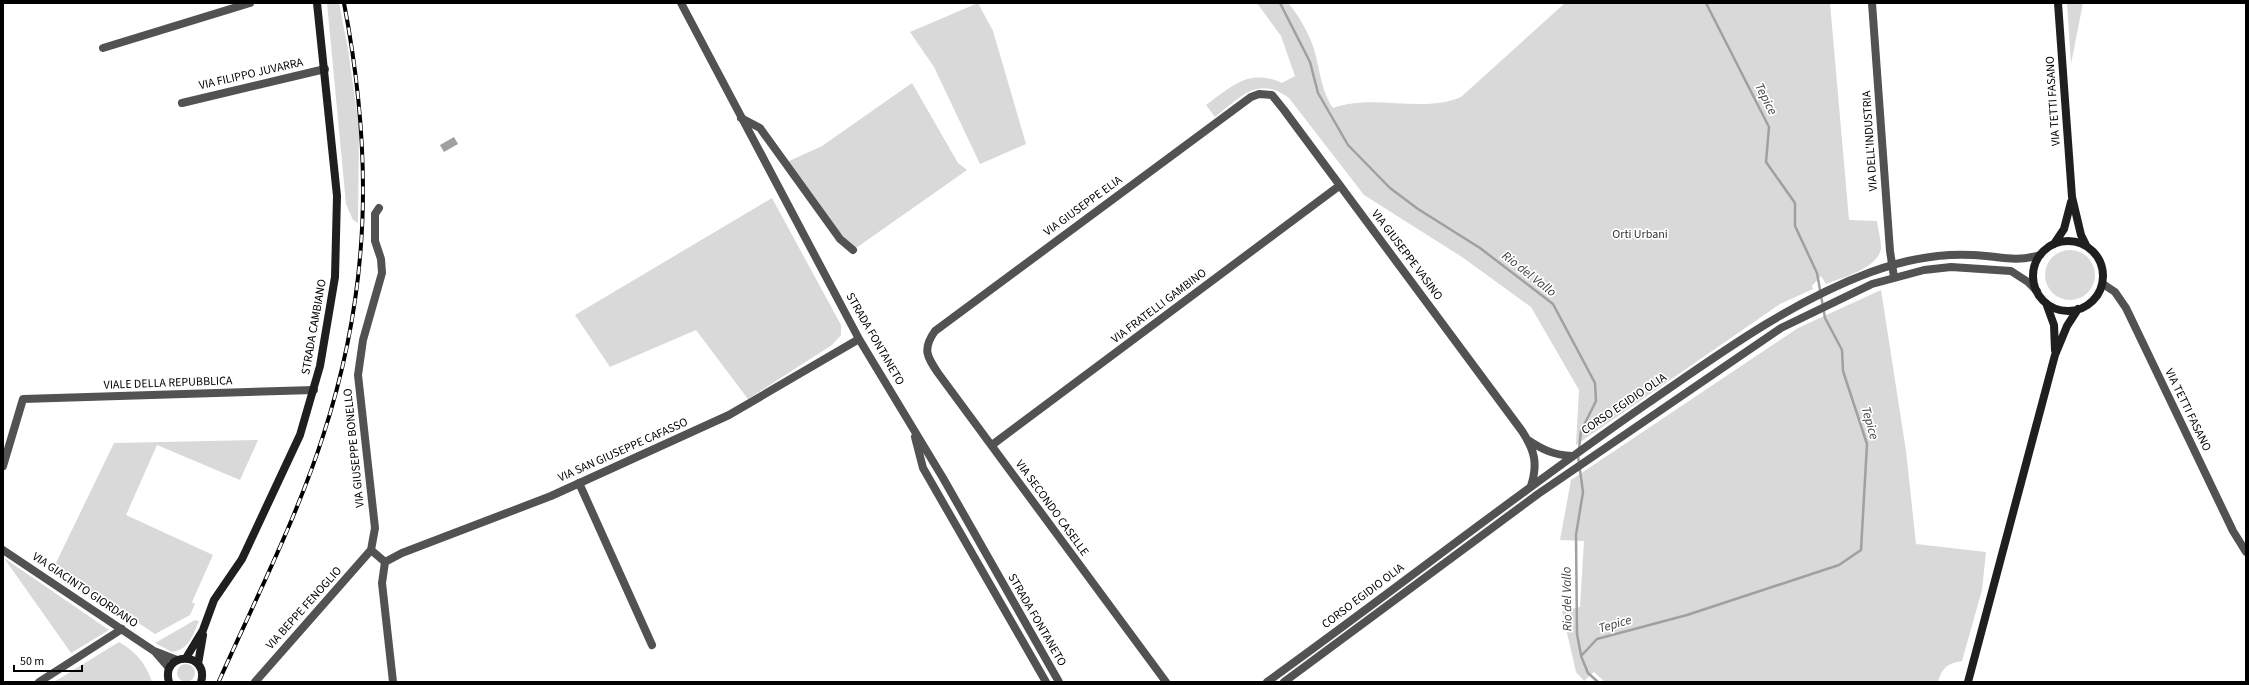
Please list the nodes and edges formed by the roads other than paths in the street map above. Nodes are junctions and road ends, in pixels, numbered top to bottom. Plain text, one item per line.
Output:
1 (250, 3) edge
2 (317, 3) edge
3 (681, 3) edge
4 (1872, 3) edge
5 (2058, 3) edge
6 (103, 48) dead end
7 (325, 69) junction
8 (1259, 94) joint
9 (182, 103) dead end
10 (741, 118) junction
11 (1339, 186) junction
12 (2072, 197) junction
13 (379, 208) dead end
14 (2054, 244) junction
15 (2086, 245) junction
16 (853, 250) dead end
17 (2040, 255) junction
18 (1892, 265) junction
19 (1894, 276) junction
20 (2103, 284) junction
21 (2037, 291) junction
22 (2046, 302) junction
23 (2078, 310) junction
24 (859, 339) junction
25 (927, 344) joint
26 (2055, 355) junction
27 (314, 390) junction
28 (914, 430) junction
29 (1528, 440) junction
30 (992, 445) junction
31 (1572, 456) junction
32 (3, 466) edge
33 (579, 483) junction
34 (1531, 486) junction
35 (3, 550) edge
36 (371, 550) junction
37 (2246, 552) edge
38 (385, 562) junction
39 (122, 629) junction
40 (203, 630) junction
41 (652, 645) dead end
42 (154, 651) junction
43 (182, 659) junction
44 (198, 664) junction
45 (169, 668) junction
46 (204, 680) edge
47 (38, 682) edge
48 (169, 682) edge
49 (255, 682) edge
50 (393, 682) edge
51 (1046, 682) edge
52 (1058, 682) edge
53 (1166, 682) edge
54 (1267, 682) edge
55 (1284, 682) edge
56 (1968, 682) edge

1 - 6 street
2 - 7 main road, STRADA CAMBIANO
3 - 10 street, STRADA FONTANETO
4 - 18 street, VIA DELL'INDUSTRIA
5 - 12 main road, VIA TETTI FASANO
7 - 9 street, VIA FILIPPO JUVARRA
7 - 27 main road, STRADA CAMBIANO
8 - 11 street, VIA GIUSEPPE VASINO
8 - 25 street, VIA GIUSEPPE ELIA
10 - 16 street
10 - 24 street, STRADA FONTANETO
11 - 29 street, VIA GIUSEPPE VASINO
11 - 30 street, VIA FRATELLI GAMBINO
12 - 14 main road, VIA TETTI FASANO
12 - 15 main road, VIA TETTI FASANO
13 - 36 street, VIA GIUSEPPE BONELLO
14 - 15 main road
14 - 17 main road
15 - 20 main road
17 - 18 street, CORSO EGIDIO OLIA
17 - 21 main road
18 - 19 street, VIA DELL'INDUSTRIA
18 - 31 street, CORSO EGIDIO OLIA
19 - 21 street, CORSO EGIDIO OLIA
19 - 55 street, CORSO EGIDIO OLIA
20 - 23 main road
20 - 37 street, VIA TETTI FASANO
21 - 22 main road
22 - 23 main road
22 - 26 main road
23 - 26 main road
24 - 28 street, STRADA FONTANETO
24 - 33 street, VIA SAN GIUSEPPE CAFASSO
25 - 30 street, VIA SECONDO CASELLE
26 - 56 main road
27 - 32 street, VIALE DELLA REPUBBLICA
27 - 40 main road, STRADA CAMBIANO
28 - 51 street
28 - 52 street, STRADA FONTANETO
29 - 31 street, VIA GIUSEPPE VASINO
29 - 34 street, VIA GIUSEPPE VASINO
30 - 53 street, VIA SECONDO CASELLE
31 - 34 street, CORSO EGIDIO OLIA
33 - 38 street, VIA SAN GIUSEPPE CAFASSO
33 - 41 street
34 - 54 street, CORSO EGIDIO OLIA
35 - 39 street, VIA GIACINTO GIORDANO
36 - 38 street
36 - 49 street, VIA BEPPE FENOGLIO
38 - 50 street
39 - 42 street, VIA GIACINTO GIORDANO
39 - 47 street
40 - 43 main road, STRADA CAMBIANO
40 - 44 main road, STRADA CAMBIANO
42 - 43 street
42 - 45 street
43 - 44 main road
43 - 45 main road, STRADA CAMBIANO
44 - 46 main road
45 - 48 main road

